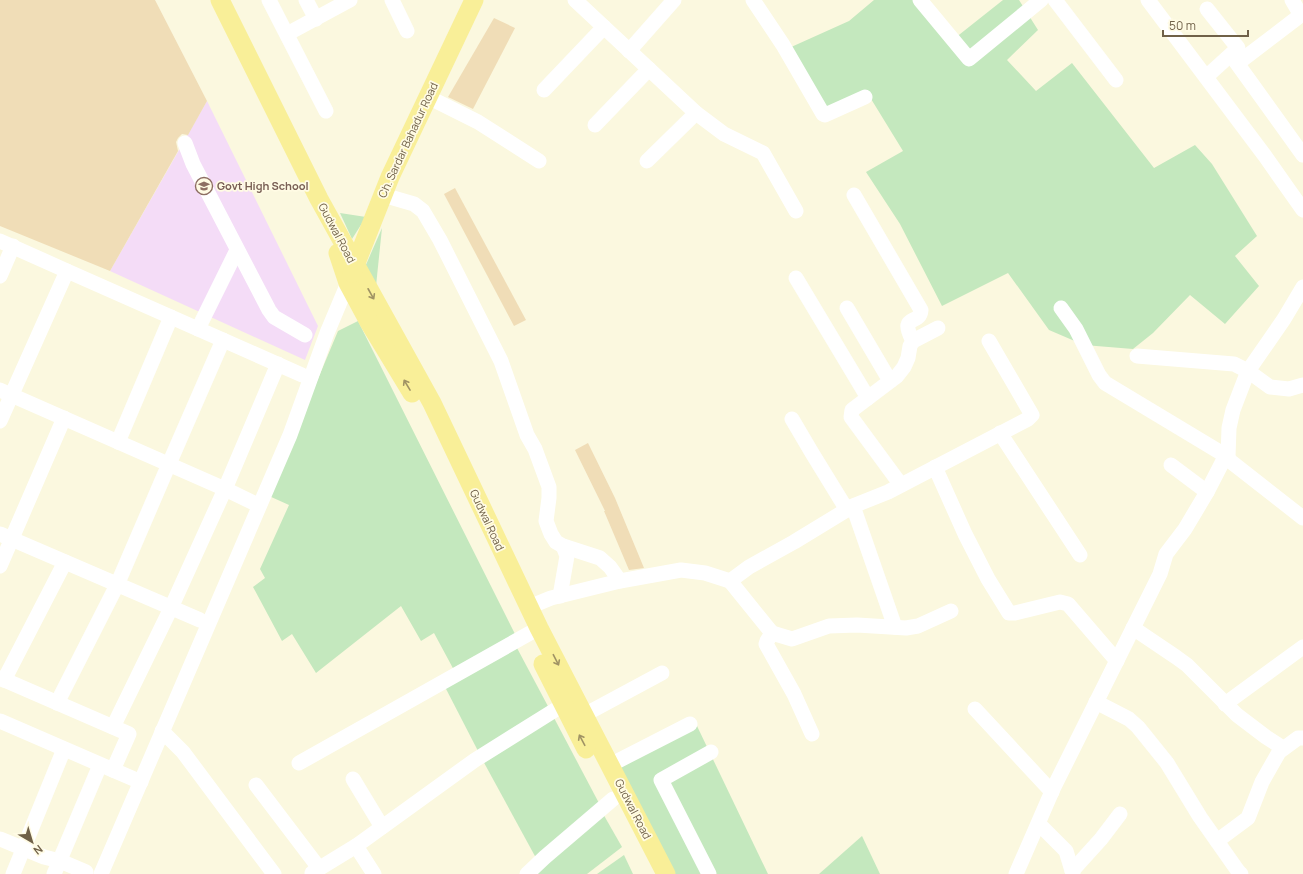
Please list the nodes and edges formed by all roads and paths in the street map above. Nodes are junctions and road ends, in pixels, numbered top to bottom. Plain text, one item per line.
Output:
1 (220, 0) edge
2 (270, 0) edge
3 (306, 0) edge
4 (350, 0) edge
5 (392, 0) edge
6 (474, 0) edge
7 (674, 0) edge
8 (753, 0) edge
9 (920, 0) edge
10 (1040, 0) edge
11 (1055, 0) edge
12 (1148, 0) edge
13 (1292, 0) edge
14 (585, 3) edge
15 (1208, 9) dead end
16 (316, 19) junction
17 (604, 27) junction
18 (407, 31) dead end
19 (287, 34) junction
20 (629, 51) junction
21 (1234, 59) junction
22 (649, 69) junction
23 (1206, 77) junction
24 (1116, 80) dead end
25 (544, 90) dead end
26 (428, 97) junction
27 (865, 97) dead end
28 (326, 111) dead end
29 (696, 113) junction
30 (595, 125) dead end
31 (186, 143) dead end
32 (1303, 155) edge
33 (539, 161) dead end
34 (647, 161) dead end
35 (383, 194) junction
36 (854, 195) dead end
37 (319, 199) junction
38 (1303, 210) edge
39 (796, 212) dead end
40 (6, 243) edge
41 (237, 250) junction
42 (355, 265) junction
43 (67, 271) junction
44 (0, 276) edge
45 (796, 278) dead end
46 (348, 284) junction
47 (1301, 295) edge
48 (847, 308) dead end
49 (1061, 308) dead end
50 (171, 317) junction
51 (198, 328) junction
52 (938, 328) dead end
53 (305, 335) dead end
54 (223, 340) junction
55 (913, 341) junction
56 (989, 341) dead end
57 (1137, 356) dead end
58 (278, 364) junction
59 (1248, 370) junction
60 (302, 375) dead end
61 (890, 381) junction
62 (1303, 385) edge
63 (6, 393) edge
64 (868, 398) junction
65 (64, 418) junction
66 (792, 419) dead end
67 (0, 421) edge
68 (1000, 433) junction
69 (118, 442) junction
70 (1226, 457) junction
71 (169, 464) junction
72 (1171, 465) dead end
73 (935, 467) junction
74 (901, 485) junction
75 (225, 488) junction
76 (1207, 492) junction
77 (254, 503) dead end
78 (850, 508) junction
79 (1303, 518) edge
80 (6, 537) edge
81 (563, 546) junction
82 (1080, 555) dead end
83 (65, 562) junction
84 (0, 566) edge
85 (620, 581) junction
86 (730, 581) junction
87 (117, 584) junction
88 (560, 596) junction
89 (529, 607) junction
90 (171, 608) junction
91 (951, 611) dead end
92 (200, 620) dead end
93 (895, 627) junction
94 (1133, 628) junction
95 (534, 631) junction
96 (772, 633) junction
97 (1303, 647) edge
98 (1117, 661) junction
99 (662, 673) dead end
100 (2, 679) edge
101 (1096, 702) junction
102 (57, 703) junction
103 (1225, 704) junction
104 (563, 705) junction
105 (975, 709) dead end
106 (584, 715) junction
107 (0, 721) edge
108 (690, 724) dead end
109 (113, 727) junction
110 (162, 731) junction
111 (812, 734) dead end
112 (1303, 738) edge
113 (1283, 748) junction
114 (64, 749) junction
115 (710, 752) dead end
116 (299, 763) dead end
117 (610, 765) junction
118 (106, 767) junction
119 (353, 779) dead end
120 (141, 782) junction
121 (256, 785) dead end
122 (1052, 792) junction
123 (613, 799) junction
124 (1120, 814) dead end
125 (1039, 824) junction
126 (382, 827) junction
127 (0, 839) edge
128 (1217, 841) junction
129 (356, 846) junction
130 (23, 848) junction
131 (57, 867) edge
132 (315, 871) edge
133 (86, 872) dead end
134 (1073, 872) edge
135 (12, 874) edge
136 (102, 874) edge
137 (274, 874) edge
138 (374, 874) edge
139 (527, 874) edge
140 (652, 874) edge
141 (666, 874) edge
142 (709, 874) edge
143 (1016, 874) edge
144 (1241, 874) edge

1 - 37 main road
2 - 19 street
3 - 16 street
4 - 16 street
5 - 18 street
6 - 26 main road, Ch. Sardar Bahadur Road
7 - 20 street
8 - 27 street
9 - 10 street
11 - 24 street
12 - 23 street
13 - 21 street
14 - 17 street
15 - 21 street
16 - 19 street
17 - 20 street
17 - 25 street
19 - 28 street
20 - 22 street
21 - 23 street
21 - 32 street
22 - 29 street
22 - 30 street
23 - 38 street
26 - 33 street
26 - 35 main road, Ch. Sardar Bahadur Road
29 - 34 street
29 - 39 street
31 - 41 street
35 - 42 main road, Ch. Sardar Bahadur Road
35 - 81 street
36 - 55 street
37 - 42 main road, Gudwal Road
37 - 46 main road, Gudwal Road
40 - 43 street
40 - 44 street
41 - 51 street
41 - 53 street
42 - 46 main road, Ch. Sardar Bahadur Road
42 -> 89 main road, Gudwal Road
43 - 50 street
43 - 63 street
45 - 64 street
95 -> 46 main road, Gudwal Road
46 - 110 street
47 - 59 street
48 - 61 street
49 - 70 street
50 - 51 street
50 - 69 street
51 - 54 street
52 - 55 street
54 - 58 street
54 - 71 street
55 - 61 street
56 - 68 street
57 - 59 street
58 - 60 street
58 - 75 street
59 - 62 street
59 - 70 street
61 - 64 street
63 - 65 street
63 - 67 street
64 - 74 street
65 - 69 street
65 - 80 street
66 - 78 street
68 - 73 street
68 - 82 street
69 - 71 street
70 - 76 street
70 - 79 street
71 - 75 street
71 - 87 street
72 - 76 street
73 - 74 street
73 - 98 street
74 - 78 street
75 - 77 street
75 - 90 street
76 - 94 street
78 - 86 street
78 - 93 street
80 - 83 street
80 - 84 street
81 - 85 street
81 - 88 street
83 - 87 street
83 - 100 street
85 - 86 street
85 - 88 street
86 - 96 street
87 - 90 street
87 - 102 street
88 - 89 street
89 - 95 main road, Gudwal Road
90 - 92 street
90 - 109 street
91 - 93 street
93 - 96 street
94 - 98 street
94 - 103 street
95 - 104 main road, Gudwal Road
95 -> 106 main road, Gudwal Road
95 - 116 street
96 - 111 street
97 - 103 street
98 - 101 street
99 - 106 street
100 - 102 street
101 - 122 street
101 - 128 street
102 - 109 street
103 - 113 street
123 -> 104 main road, Gudwal Road
104 - 126 street
105 - 122 street
106 - 117 main road, Gudwal Road
107 - 114 street
108 - 117 street
109 - 118 street
110 - 120 street
110 - 137 street
112 - 113 street
113 - 128 street
114 - 118 street
114 - 130 street
115 - 142 street
117 - 141 main road, Gudwal Road
118 - 120 street
118 - 131 street
119 - 126 street
120 - 136 street
121 - 132 street
122 - 125 street
123 - 139 street
123 - 140 main road, Gudwal Road
124 - 134 street
125 - 134 street
125 - 143 street
126 - 129 street
127 - 130 street
128 - 144 street
129 - 132 street
129 - 138 street
130 - 131 street
130 - 135 street
131 - 133 street

